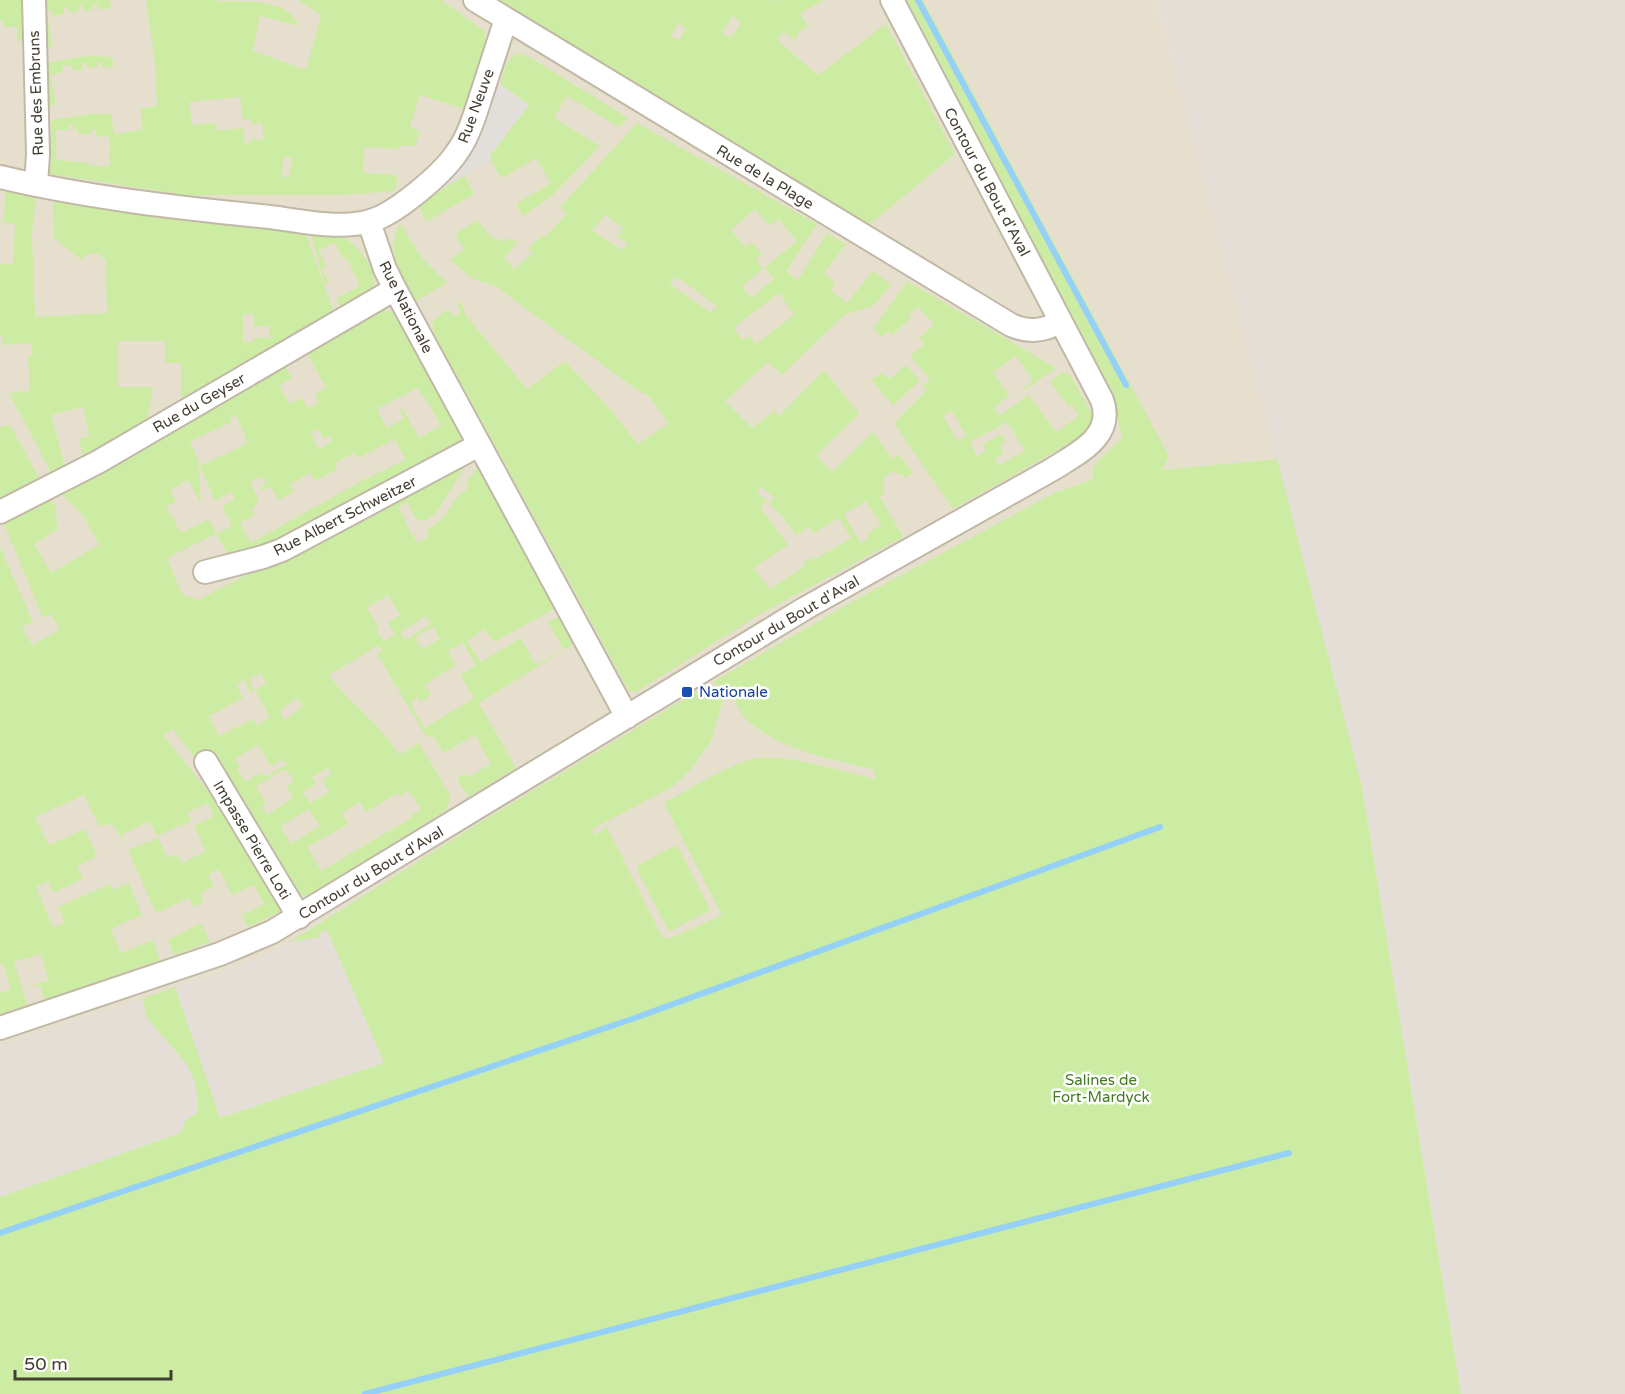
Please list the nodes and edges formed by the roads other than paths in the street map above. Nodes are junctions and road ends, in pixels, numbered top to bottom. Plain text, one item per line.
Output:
1 (34, 0) edge
2 (475, 0) edge
3 (892, 0) edge
4 (506, 19) junction
5 (0, 177) edge
6 (36, 185) junction
7 (369, 222) junction
8 (394, 289) junction
9 (1060, 322) junction
10 (479, 445) junction
11 (0, 512) edge
12 (205, 572) dead end
13 (627, 717) junction
14 (206, 762) dead end
15 (299, 917) junction
16 (0, 1028) edge

1 - 6 street, Rue des Embruns
2 - 4 street, Rue de la Plage
3 - 9 street, Contour du Bout d'Aval
4 - 7 street, Rue Neuve
4 - 9 street, Rue de la Plage
5 - 6 street
6 - 7 street
7 - 8 street, Rue Nationale
8 - 10 street, Rue Nationale
8 - 11 street, Rue du Geyser
9 - 13 street, Contour du Bout d'Aval
10 - 12 street, Rue Albert Schweitzer
10 - 13 street, Rue Nationale
13 - 15 street, Contour du Bout d'Aval
14 - 15 street, Impasse Pierre Loti
15 - 16 street, Contour du Bout d'Aval

